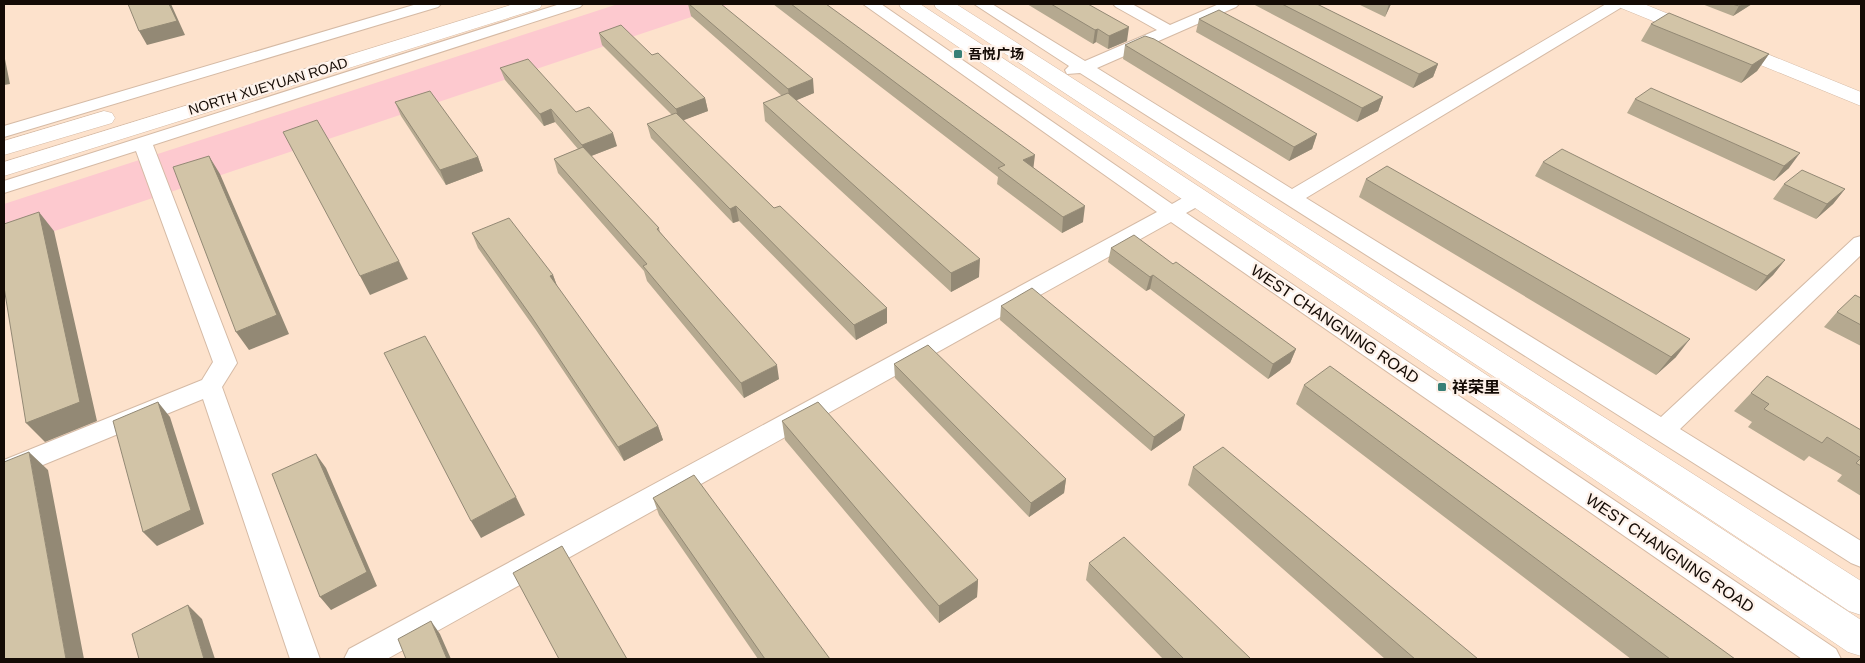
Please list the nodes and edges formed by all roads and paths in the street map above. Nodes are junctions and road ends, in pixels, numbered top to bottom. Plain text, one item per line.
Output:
1 (433, 4) edge
2 (478, 4) edge
3 (533, 4) edge
4 (575, 4) edge
5 (871, 4) edge
6 (908, 4) edge
7 (944, 4) edge
8 (982, 4) edge
9 (1121, 4) edge
10 (1231, 4) edge
11 (1617, 4) edge
12 (1628, 4) edge
13 (1170, 31) junction
14 (1082, 66) junction
15 (1056, 78) junction
16 (1861, 100) edge
17 (4, 132) edge
18 (142, 142) junction
19 (4, 148) edge
20 (4, 169) edge
21 (4, 187) edge
22 (1199, 198) junction
23 (1291, 198) junction
24 (1170, 212) junction
25 (1861, 243) edge
26 (210, 386) junction
27 (1663, 430) junction
28 (4, 472) edge
29 (1861, 555) edge
30 (1861, 600) edge
31 (1861, 640) edge
32 (305, 659) edge
33 (359, 659) edge
34 (1826, 659) edge

1 - 17 street
2 - 19 main road, NORTH XUEYUAN ROAD
3 - 20 main road, NORTH XUEYUAN ROAD
4 - 18 street
5 - 24 street, WEST CHANGNING ROAD
6 - 22 main road, WEST CHANGNING ROAD
7 - 15 main road
8 - 14 street
9 - 13 street
10 - 13 street
11 - 23 street
12 - 16 main road
13 - 14 street
14 - 15 street
14 - 23 street
15 - 30 main road
18 - 21 street
18 - 26 street
22 - 24 street
22 - 31 main road, WEST CHANGNING ROAD
23 - 27 street
24 - 33 street
24 - 34 street, WEST CHANGNING ROAD
25 - 27 street
26 - 28 street
26 - 32 street
27 - 29 street

